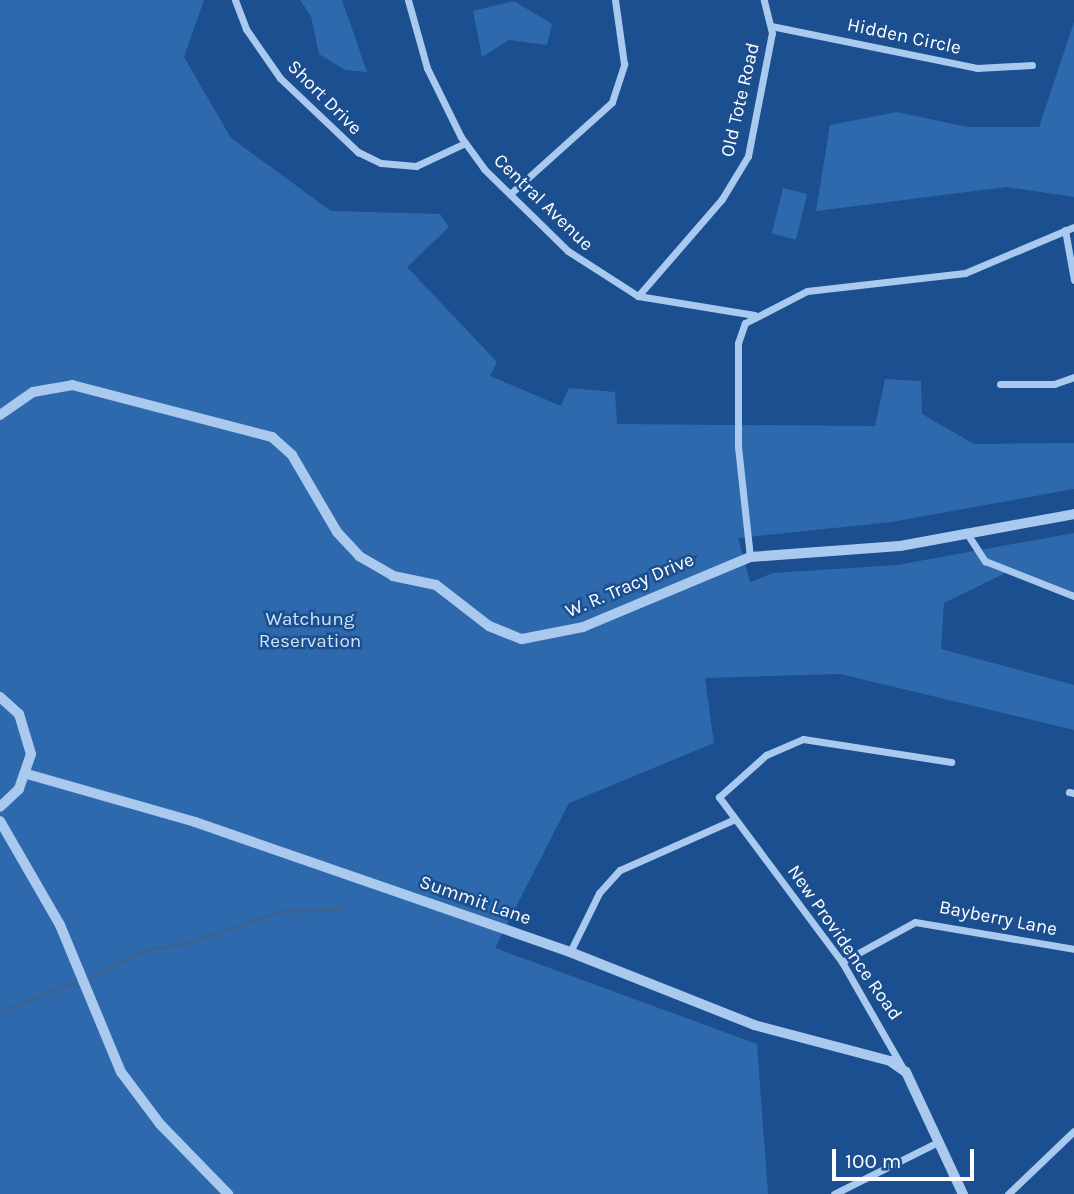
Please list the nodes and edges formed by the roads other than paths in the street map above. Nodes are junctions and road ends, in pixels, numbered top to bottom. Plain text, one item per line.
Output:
1 (235, 0) edge
2 (408, 0) edge
3 (615, 0) edge
4 (764, 0) edge
5 (771, 26) junction
6 (1032, 65) dead end
7 (465, 143) junction
8 (510, 194) junction
9 (1074, 227) edge
10 (1065, 230) junction
11 (1074, 280) edge
12 (638, 296) junction
13 (754, 315) junction
14 (1074, 377) edge
15 (1000, 384) dead end
16 (0, 415) edge
17 (1074, 514) edge
18 (965, 532) junction
19 (750, 557) junction
20 (1074, 596) edge
21 (0, 696) edge
22 (951, 762) dead end
23 (27, 774) junction
24 (0, 807) edge
25 (733, 820) junction
26 (0, 821) edge
27 (1074, 949) edge
28 (570, 952) junction
29 (842, 962) junction
30 (906, 1072) junction
31 (1074, 1131) edge
32 (938, 1142) junction
33 (228, 1194) edge
34 (834, 1194) edge
35 (963, 1194) edge
36 (1008, 1194) edge

1 - 7 street, Short Drive
2 - 7 street, Central Avenue
3 - 8 street
4 - 5 street, Old Tote Road
5 - 6 street, Hidden Circle
5 - 12 street, Old Tote Road
7 - 8 street, Central Avenue
8 - 12 street, Central Avenue
9 - 10 street
10 - 11 street
10 - 13 street
12 - 13 street, Central Avenue
13 - 19 street
14 - 15 street
16 - 19 street, W. R. Tracy Drive
17 - 18 street, W. R. Tracy Drive
18 - 19 street, W. R. Tracy Drive
18 - 20 street
21 - 23 street
22 - 25 street, New Providence Road
23 - 24 street
23 - 28 street, Summit Lane
25 - 28 street
25 - 29 street, New Providence Road
26 - 33 street
27 - 29 street, Bayberry Lane
28 - 30 street, Summit Lane
29 - 30 street, New Providence Road
30 - 32 street, New Providence Road
31 - 36 street
32 - 34 street
32 - 35 street, New Providence Road

